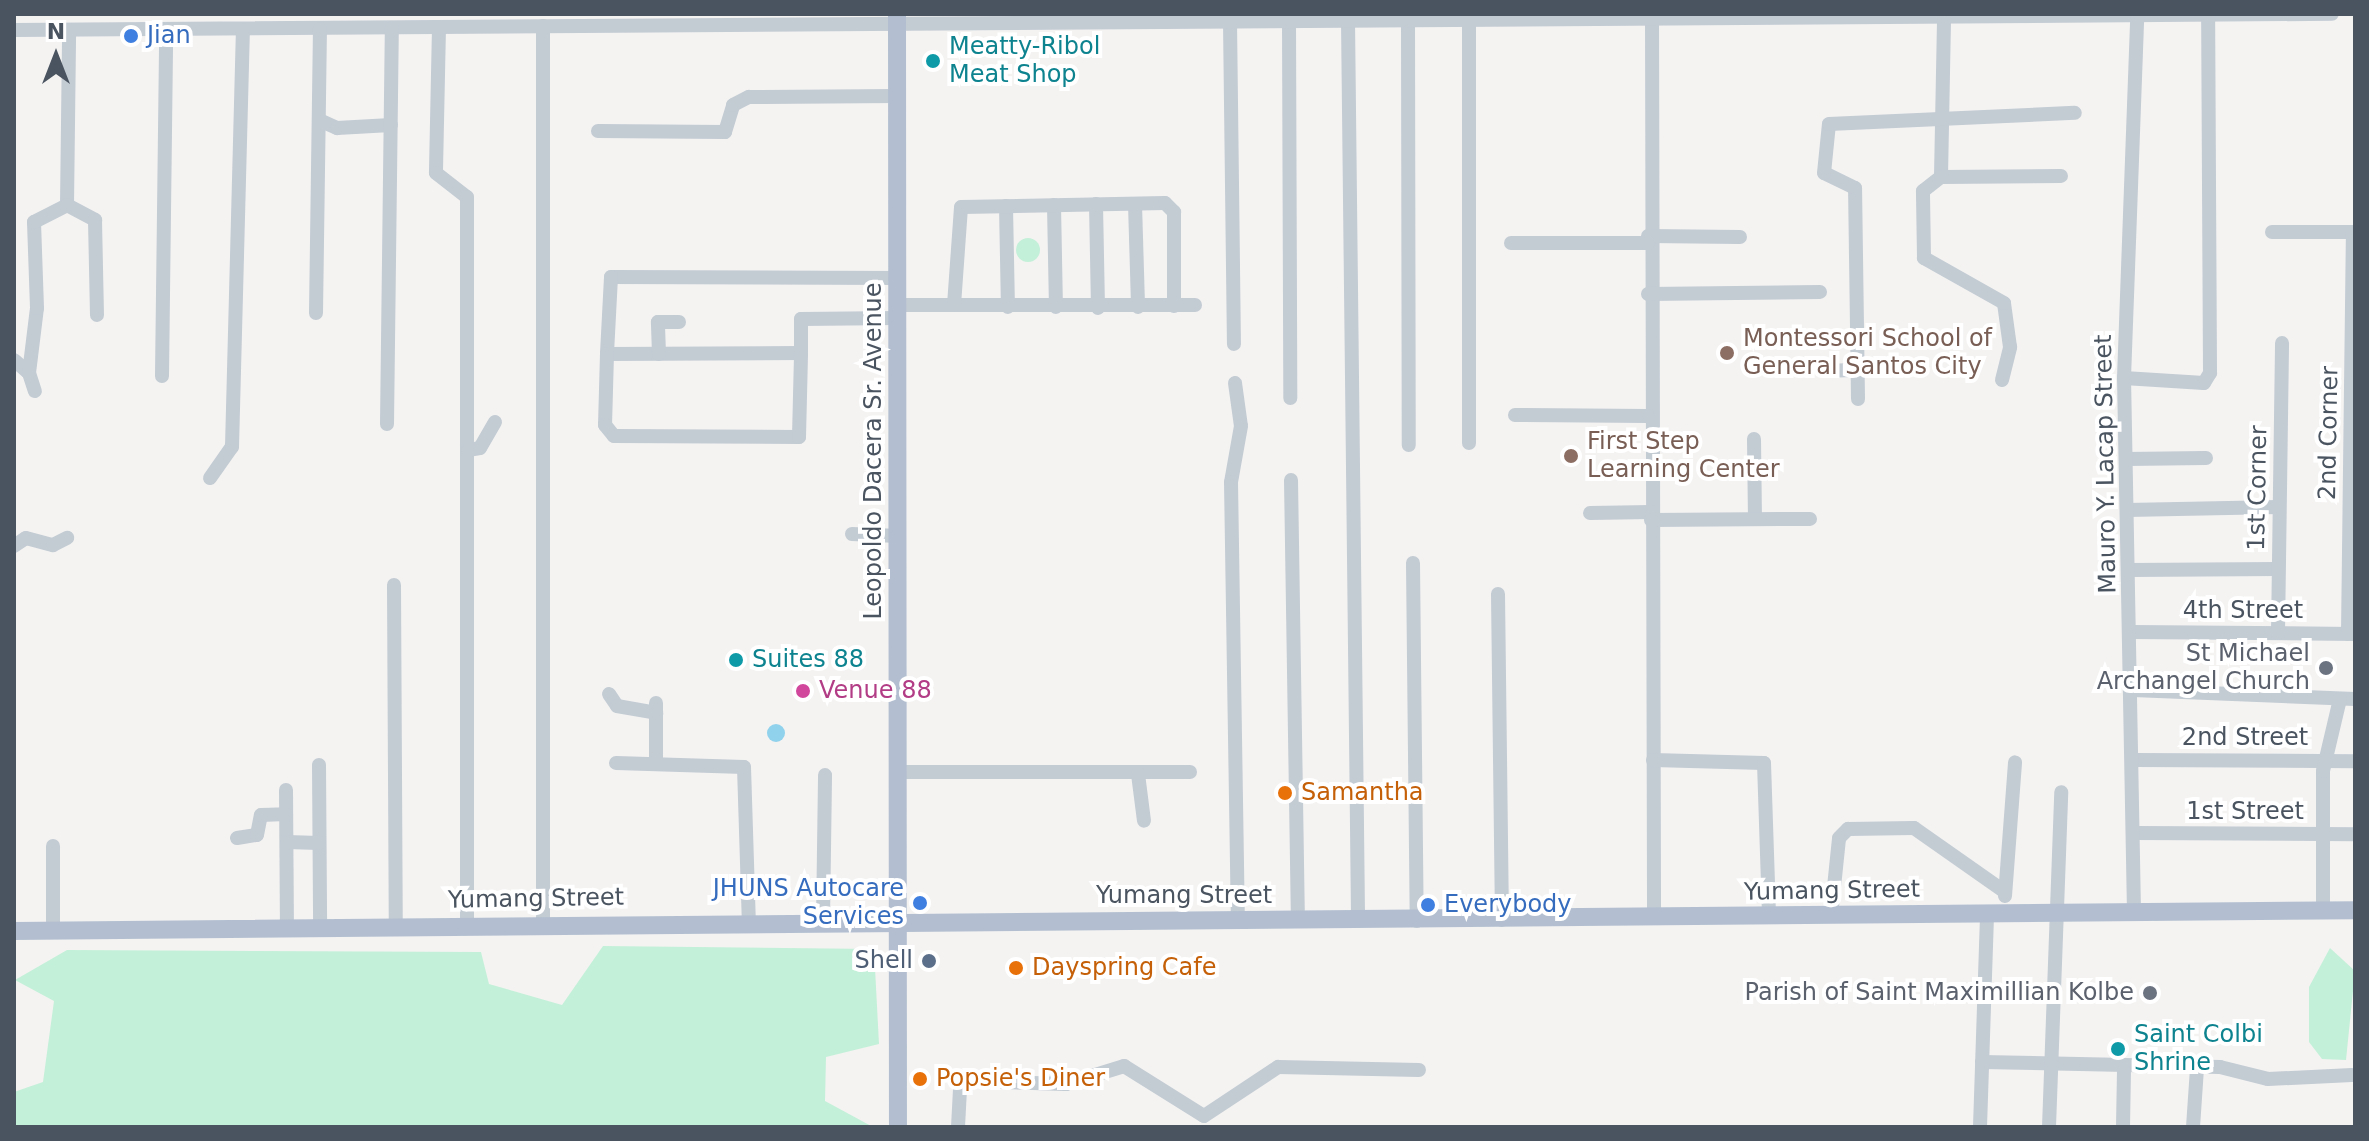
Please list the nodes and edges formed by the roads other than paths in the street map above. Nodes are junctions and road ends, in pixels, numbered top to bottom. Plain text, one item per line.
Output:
1 (141, 14) edge
2 (2239, 14) edge
3 (2311, 14) edge
4 (2332, 14) edge
5 (1943, 15) edge
6 (2130, 15) edge
7 (2208, 15) edge
8 (1652, 16) edge
9 (1850, 16) edge
10 (1510, 17) edge
11 (1398, 18) edge
12 (728, 19) edge
13 (897, 19) edge
14 (1348, 20) junction
15 (1469, 20) junction
16 (1230, 21) junction
17 (1289, 21) junction
18 (447, 23) edge
19 (543, 26) junction
20 (392, 28) junction
21 (320, 29) junction
22 (14, 30) edge
23 (69, 30) junction
24 (140, 30) junction
25 (166, 30) junction
26 (243, 30) junction
27 (897, 96) junction
28 (2075, 113) dead end
29 (319, 120) junction
30 (1940, 120) junction
31 (391, 125) junction
32 (598, 131) dead end
33 (2061, 176) dead end
34 (1941, 177) junction
35 (1096, 204) junction
36 (1135, 204) junction
37 (67, 205) junction
38 (1054, 205) junction
39 (1006, 206) junction
40 (2272, 232) dead end
41 (2354, 232) edge
42 (1740, 237) dead end
43 (1648, 239) junction
44 (1511, 243) dead end
45 (897, 278) junction
46 (1820, 292) dead end
47 (1648, 294) junction
48 (954, 305) junction
49 (1195, 305) dead end
50 (1174, 306) junction
51 (1008, 307) junction
52 (1056, 307) junction
53 (1138, 307) junction
54 (1098, 308) junction
55 (897, 311) junction
56 (316, 313) dead end
57 (97, 315) dead end
58 (679, 322) dead end
59 (2282, 343) dead end
60 (1234, 344) dead end
61 (801, 353) junction
62 (607, 354) junction
63 (659, 354) junction
64 (14, 360) edge
65 (1859, 370) junction
66 (1825, 371) dead end
67 (29, 373) junction
68 (162, 376) dead end
69 (2124, 378) junction
70 (2002, 380) dead end
71 (1235, 383) dead end
72 (35, 391) dead end
73 (1290, 398) dead end
74 (1858, 399) dead end
75 (1515, 415) dead end
76 (1648, 416) junction
77 (495, 422) dead end
78 (387, 424) dead end
79 (1754, 439) dead end
80 (1469, 443) dead end
81 (1409, 445) dead end
82 (468, 450) junction
83 (2206, 458) dead end
84 (2126, 459) junction
85 (210, 478) dead end
86 (1291, 480) dead end
87 (2279, 507) junction
88 (2127, 510) junction
89 (1590, 513) dead end
90 (1651, 516) junction
91 (1755, 519) junction
92 (1810, 519) dead end
93 (852, 534) dead end
94 (898, 536) junction
95 (67, 538) dead end
96 (14, 546) edge
97 (1413, 563) dead end
98 (2278, 569) junction
99 (2129, 570) junction
100 (394, 585) dead end
101 (1498, 594) dead end
102 (2131, 632) junction
103 (2278, 633) junction
104 (2352, 634) edge
105 (2133, 690) junction
106 (609, 694) dead end
107 (2348, 699) edge
108 (1653, 760) junction
109 (2136, 760) junction
110 (2324, 761) junction
111 (2355, 761) edge
112 (2015, 762) dead end
113 (616, 763) dead end
114 (656, 764) junction
115 (319, 765) dead end
116 (899, 772) junction
117 (1190, 772) dead end
118 (1138, 774) junction
119 (825, 775) dead end
120 (286, 790) dead end
121 (2061, 792) dead end
122 (286, 814) junction
123 (1144, 821) dead end
124 (2135, 833) junction
125 (2323, 834) junction
126 (2355, 834) edge
127 (237, 838) dead end
128 (287, 842) junction
129 (319, 843) junction
130 (53, 846) dead end
131 (2005, 892) junction
132 (543, 902) junction
133 (2323, 910) junction
134 (2355, 910) edge
135 (2134, 912) junction
136 (1996, 913) junction
137 (2059, 913) junction
138 (1769, 916) junction
139 (1831, 916) junction
140 (1654, 918) junction
141 (1238, 920) junction
142 (1298, 920) junction
143 (1502, 920) junction
144 (823, 921) junction
145 (899, 921) junction
146 (1358, 921) junction
147 (1417, 921) junction
148 (564, 922) junction
149 (749, 922) junction
150 (543, 923) junction
151 (467, 924) junction
152 (396, 925) junction
153 (320, 926) junction
154 (287, 927) junction
155 (53, 929) junction
156 (14, 931) edge
157 (1982, 1062) junction
158 (2053, 1064) junction
159 (2197, 1068) junction
160 (1419, 1070) dead end
161 (2124, 1071) junction
162 (2352, 1075) dead end
163 (898, 1127) edge
164 (958, 1127) edge
165 (1980, 1127) edge
166 (2049, 1127) edge
167 (2123, 1127) edge
168 (2193, 1127) edge

1 - 24 street
2 - 3 street
2 - 7 street
3 - 4 street
5 - 6 street
5 - 9 street
5 - 30 street
6 - 7 street
6 - 69 street, Mauro Y. Lacap Street
7 - 69 street
8 - 9 street
8 - 10 street
8 - 43 street
10 - 15 street
11 - 14 street
11 - 15 street
11 - 81 street
12 - 13 street
12 - 19 street
13 - 16 street
13 - 27 main road, Leopoldo Dacera Sr. Avenue
14 - 17 street
14 - 146 street
15 - 80 street
16 - 17 street
16 - 60 street
17 - 73 street
18 - 19 street
18 - 20 street
18 - 82 street
19 - 132 street
20 - 21 street
20 - 31 street
21 - 26 street
21 - 29 street
22 - 23 street
23 - 24 street
23 - 37 street
24 - 25 street
25 - 26 street
25 - 68 street
26 - 85 street
27 - 32 street
27 - 45 main road, Leopoldo Dacera Sr. Avenue
28 - 30 street
29 - 31 street
29 - 56 street
30 - 34 street
30 - 65 street
31 - 78 street
33 - 34 street
34 - 70 street
35 - 36 street
35 - 38 street
35 - 54 street
36 - 50 street
36 - 53 street
37 - 57 street
37 - 67 street
38 - 39 street
38 - 52 street
39 - 48 street
39 - 51 street
40 - 41 street
41 - 104 street, 2nd Corner
42 - 43 street
43 - 44 street
43 - 47 street
45 - 55 main road, Leopoldo Dacera Sr. Avenue
45 - 62 street
46 - 47 street
47 - 76 street
48 - 51 street
48 - 55 street
49 - 50 street
50 - 53 street
51 - 52 street
52 - 54 street
53 - 54 street
55 - 61 street
55 - 94 main road, Leopoldo Dacera Sr. Avenue
58 - 63 street
59 - 87 street, 1st Corner
61 - 62 street
61 - 63 street
62 - 63 street
64 - 67 street
65 - 66 street
65 - 74 street
67 - 72 street
69 - 84 street, Mauro Y. Lacap Street
71 - 141 street
75 - 76 street
76 - 90 street
77 - 82 street
79 - 91 street
82 - 151 street
83 - 84 street
84 - 88 street, Mauro Y. Lacap Street
86 - 142 street
87 - 88 street
87 - 98 street, 1st Corner
88 - 99 street, Mauro Y. Lacap Street
89 - 90 street
90 - 91 street
90 - 108 street
91 - 92 street
93 - 94 street
94 - 116 main road, Leopoldo Dacera Sr. Avenue
95 - 96 street
97 - 147 street
98 - 99 street
98 - 103 street, 1st Corner
99 - 102 street, Mauro Y. Lacap Street
100 - 152 street
101 - 143 street
102 - 103 street, 4th Street
102 - 105 street, Mauro Y. Lacap Street
103 - 104 street, 4th Street
105 - 107 street
105 - 109 street, Mauro Y. Lacap Street
106 - 114 street
107 - 110 street
108 - 138 street
108 - 140 street
109 - 110 street, 2nd Street
109 - 124 street, Mauro Y. Lacap Street
110 - 111 street, 2nd Street
110 - 125 street
112 - 131 street
113 - 114 street
114 - 149 street
115 - 129 street
116 - 118 street
116 - 145 main road, Leopoldo Dacera Sr. Avenue
117 - 118 street
118 - 123 street
119 - 144 street
120 - 122 street
121 - 137 street
122 - 127 street
122 - 128 street
124 - 125 street, 1st Street
124 - 135 street, Mauro Y. Lacap Street
125 - 126 street, 1st Street
125 - 133 street
128 - 129 street
128 - 154 street
129 - 153 street
130 - 155 street
131 - 136 street
131 - 139 street
132 - 148 street
132 - 150 street
133 - 134 main road, Yumang Street
133 - 135 main road, Yumang Street
135 - 137 main road, Yumang Street
136 - 137 main road, Yumang Street
136 - 139 main road, Yumang Street
136 - 157 street
137 - 158 street
138 - 139 main road, Yumang Street
138 - 140 main road, Yumang Street
140 - 143 main road, Yumang Street
141 - 142 main road, Yumang Street
141 - 145 main road, Yumang Street
142 - 146 main road, Yumang Street
143 - 147 main road, Yumang Street
144 - 145 main road, Yumang Street
144 - 149 main road, Yumang Street
145 - 163 main road, Leopoldo Dacera Sr. Avenue
146 - 147 main road, Yumang Street
148 - 149 main road, Yumang Street
148 - 150 main road, Yumang Street
150 - 151 main road, Yumang Street
151 - 152 main road, Yumang Street
152 - 153 main road, Yumang Street
153 - 154 main road, Yumang Street
154 - 155 main road, Yumang Street
155 - 156 main road, Yumang Street
157 - 158 street
157 - 165 street
158 - 161 street
158 - 166 street
159 - 161 street
159 - 162 street
159 - 168 street
160 - 164 street
161 - 167 street

